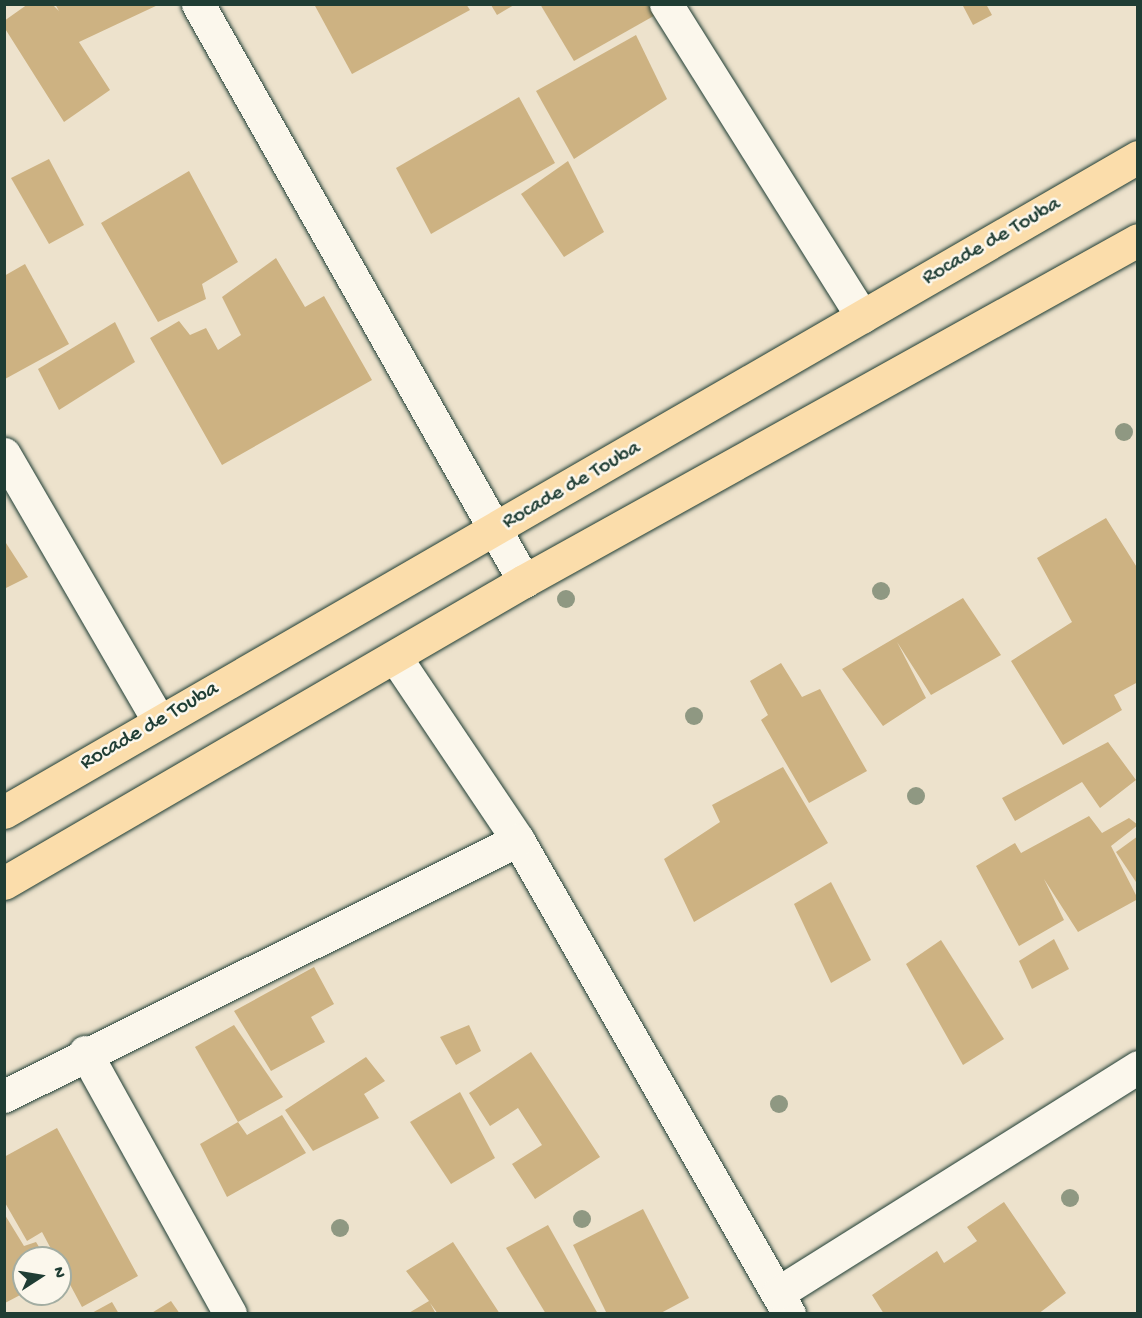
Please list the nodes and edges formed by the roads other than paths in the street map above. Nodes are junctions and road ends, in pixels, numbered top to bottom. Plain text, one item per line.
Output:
1 (198, 4) edge
2 (666, 4) edge
3 (1137, 157) edge
4 (1137, 240) edge
5 (862, 317) junction
6 (4, 454) edge
7 (494, 531) junction
8 (524, 581) junction
9 (395, 657) junction
10 (159, 721) junction
11 (4, 812) edge
12 (518, 840) junction
13 (4, 883) edge
14 (85, 1052) junction
15 (1134, 1078) edge
16 (4, 1096) edge
17 (783, 1304) edge
18 (230, 1314) edge

1 - 7 street
2 - 5 street
3 - 5 main road, Rocade de Touba
4 - 8 main road
5 - 7 main road, Rocade de Touba
6 - 10 street
7 - 8 street
7 - 10 main road, Rocade de Touba
8 - 9 main road
9 - 12 street
9 - 13 main road
10 - 11 main road, Rocade de Touba
12 - 14 street
12 - 17 street
14 - 16 street
14 - 18 street
15 - 17 street

